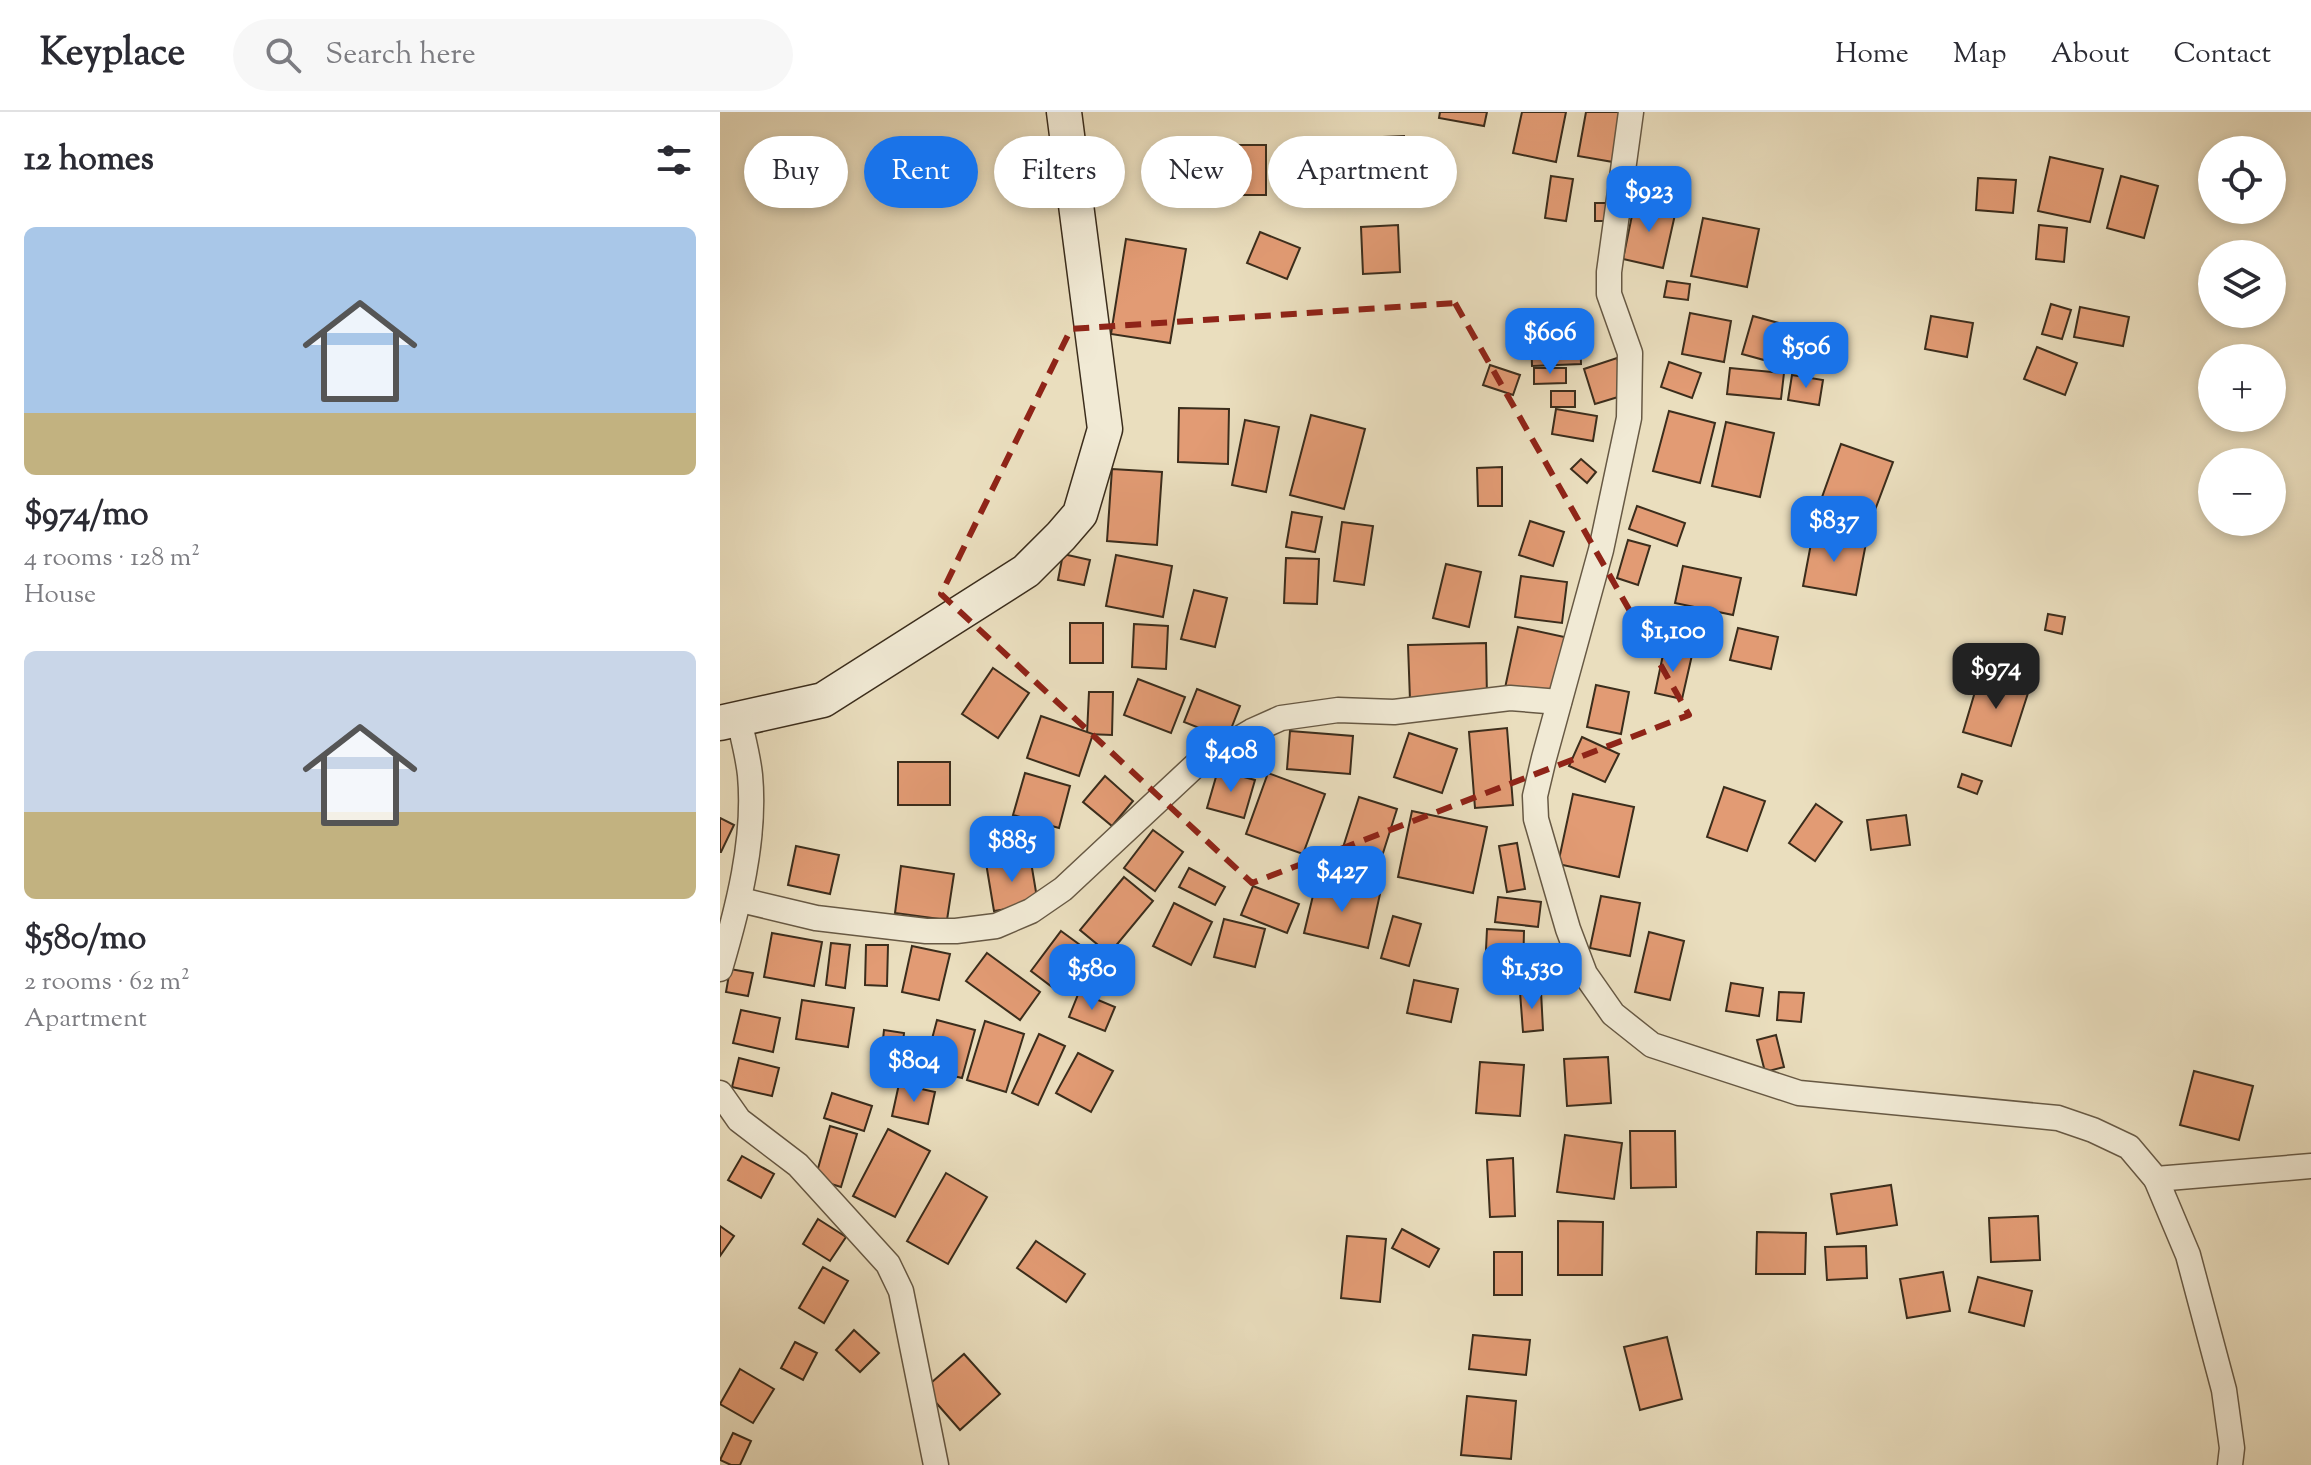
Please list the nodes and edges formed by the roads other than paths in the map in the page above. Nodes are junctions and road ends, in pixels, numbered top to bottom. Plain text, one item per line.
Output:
1 (1064, 112) edge
2 (1631, 112) edge
3 (1559, 702) junction
4 (730, 722) edge
5 (741, 900) junction
6 (720, 969) edge
7 (720, 1093) edge
8 (2311, 1166) edge
9 (2156, 1179) junction
10 (936, 1465) edge
11 (2230, 1465) edge

1 - 4 street
2 - 3 street
3 - 5 street
3 - 9 street
4 - 5 street
5 - 6 street
7 - 10 street
8 - 9 street
9 - 11 street

